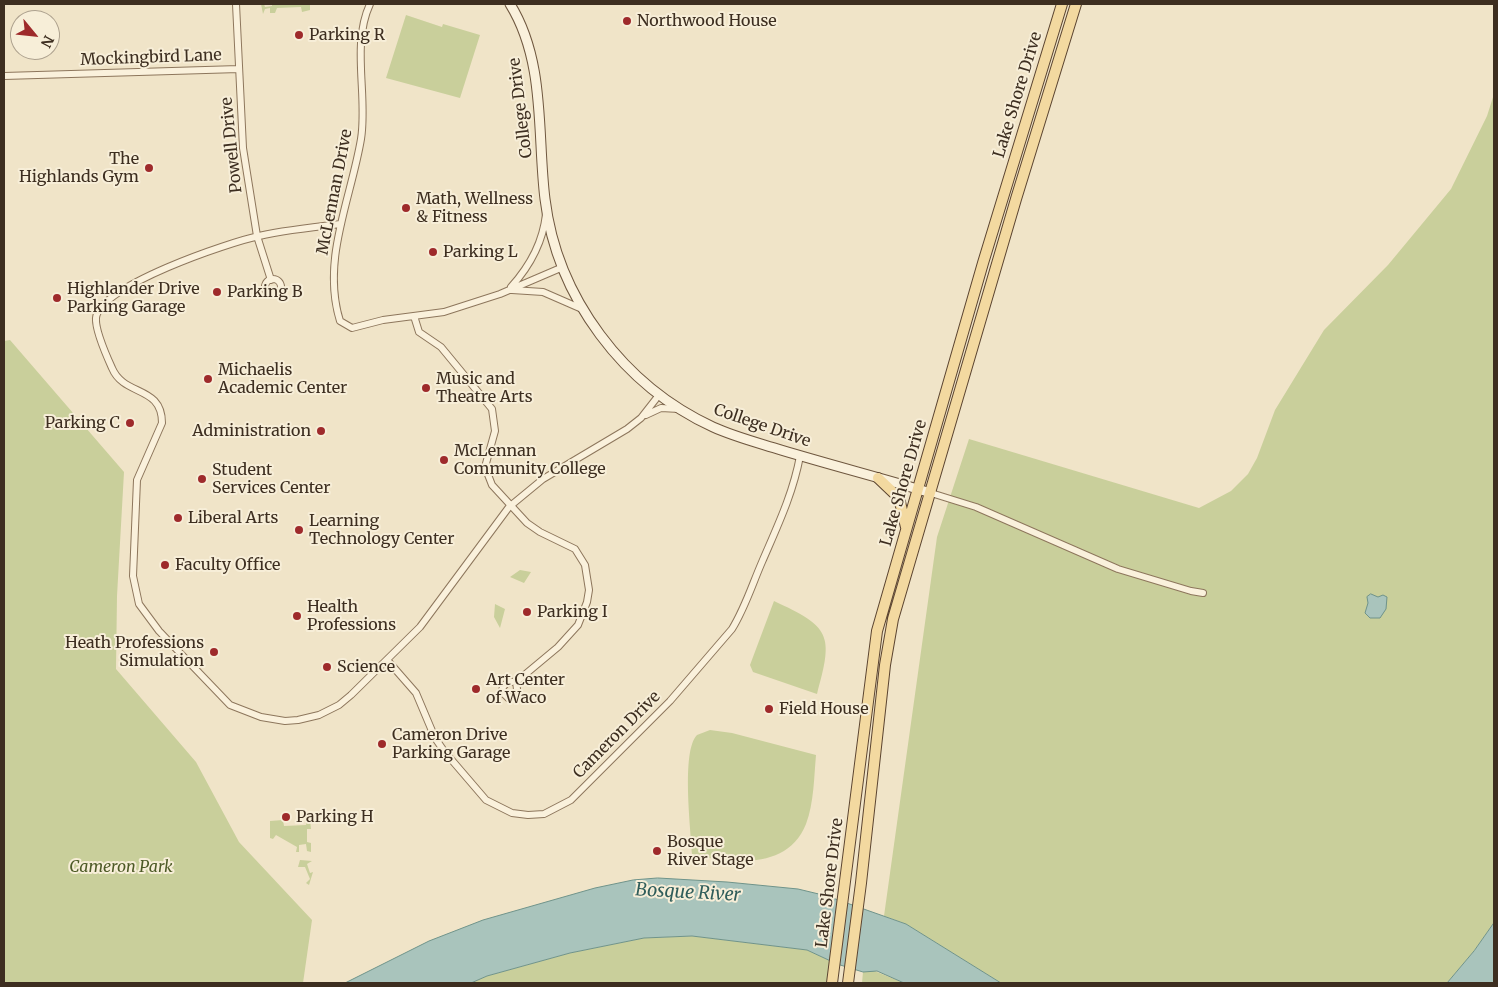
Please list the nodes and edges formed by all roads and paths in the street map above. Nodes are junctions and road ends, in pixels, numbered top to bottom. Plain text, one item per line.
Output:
1 (236, 4) edge
2 (370, 4) edge
3 (510, 4) edge
4 (1062, 4) edge
5 (1076, 4) edge
6 (238, 69) junction
7 (4, 76) edge
8 (546, 207) junction
9 (341, 224) junction
10 (257, 236) junction
11 (562, 267) junction
12 (271, 280) dead end
13 (509, 290) junction
14 (582, 308) junction
15 (414, 316) junction
16 (659, 395) junction
17 (680, 409) junction
18 (641, 418) junction
19 (800, 456) junction
20 (878, 478) junction
21 (919, 490) junction
22 (931, 493) junction
23 (511, 506) junction
24 (907, 528) junction
25 (1203, 592) dead end
26 (388, 660) junction
27 (516, 682) dead end
28 (832, 983) edge
29 (848, 983) edge

1 - 6 street, Powell Drive
2 - 9 street, McLennan Drive
3 - 8 street, College Drive
4 - 21 main road, Lake Shore Drive
5 - 22 main road, Lake Shore Drive
6 - 7 street, Mockingbird Lane
6 - 10 street, Powell Drive
8 - 11 street, College Drive
8 - 13 street
9 - 10 street
9 - 15 street, McLennan Drive
10 - 12 street, Powell Drive
10 - 26 street
11 - 13 street
11 - 14 street, College Drive
13 - 14 street
13 - 15 street
14 - 16 street, College Drive
15 - 23 street
16 - 17 street, College Drive
16 - 18 street
17 - 18 street
17 - 19 street, College Drive
18 - 23 street
19 - 20 street, College Drive
19 - 26 street, Cameron Drive
20 - 21 street, College Drive
20 - 24 main road
21 - 22 street, College Drive
21 - 24 main road, Lake Shore Drive
22 - 25 street
22 - 29 main road, Lake Shore Drive
23 - 26 street
23 - 27 street
24 - 28 main road, Lake Shore Drive

